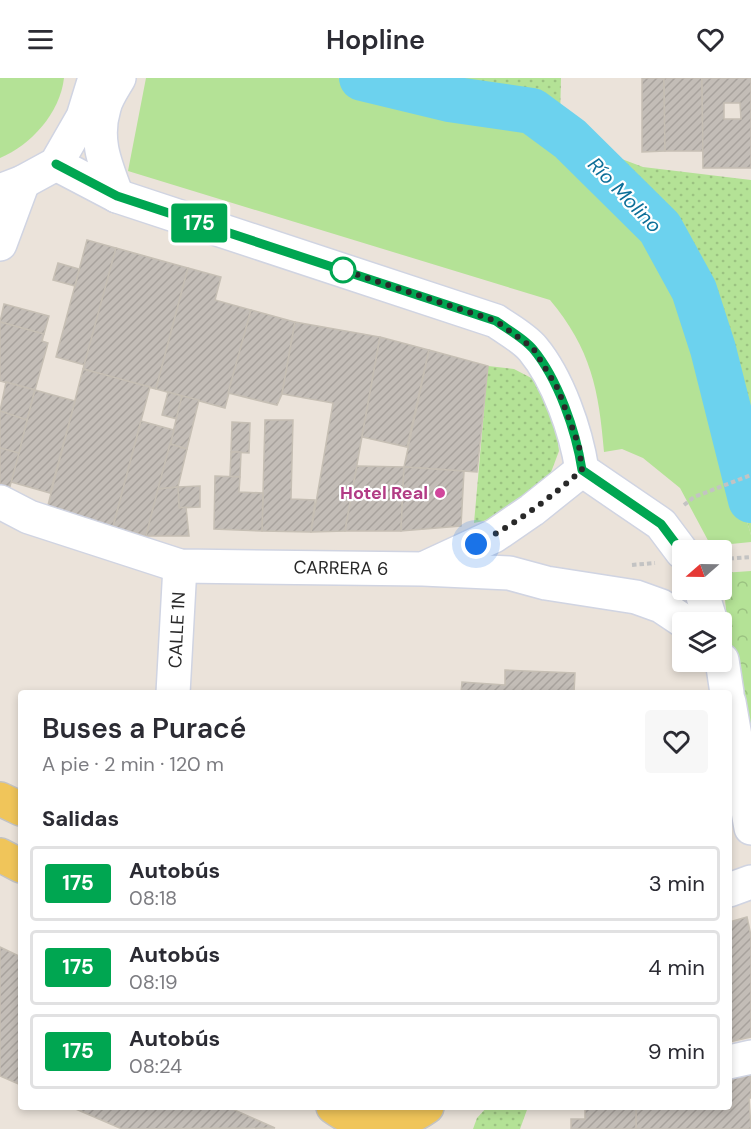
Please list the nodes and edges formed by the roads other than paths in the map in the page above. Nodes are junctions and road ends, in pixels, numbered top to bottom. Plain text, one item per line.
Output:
1 (95, 78) edge
2 (119, 78) edge
3 (56, 164) junction
4 (11, 187) edge
5 (117, 196) junction
6 (0, 244) edge
7 (582, 470) junction
8 (0, 502) edge
9 (673, 540) edge
10 (180, 566) junction
11 (423, 569) junction
12 (672, 613) edge
13 (724, 672) edge
14 (173, 690) edge
15 (727, 690) edge
16 (732, 719) edge
17 (0, 799) edge
18 (18, 808) edge
19 (751, 828) edge
20 (0, 855) edge
21 (18, 864) edge
22 (751, 882) edge
23 (732, 889) edge
24 (751, 1057) edge
25 (732, 1061) edge
26 (423, 1110) edge
27 (429, 1110) edge
28 (344, 1117) edge
29 (395, 1126) edge
30 (437, 1129) edge

1 - 3 street
2 - 5 street
3 - 4 street
3 - 5 street
4 - 6 street
5 - 7 street
7 - 9 street
7 - 11 street
8 - 10 street, CARRERA 6
10 - 11 street, CARRERA 6
10 - 14 street, CALLE 1N
11 - 12 street, CARRERA 6
13 - 15 street
16 - 19 street
17 - 18 main road
20 - 21 main road
22 - 23 street
24 - 25 street
26 - 29 main road
27 - 30 main road
28 - 29 main road

